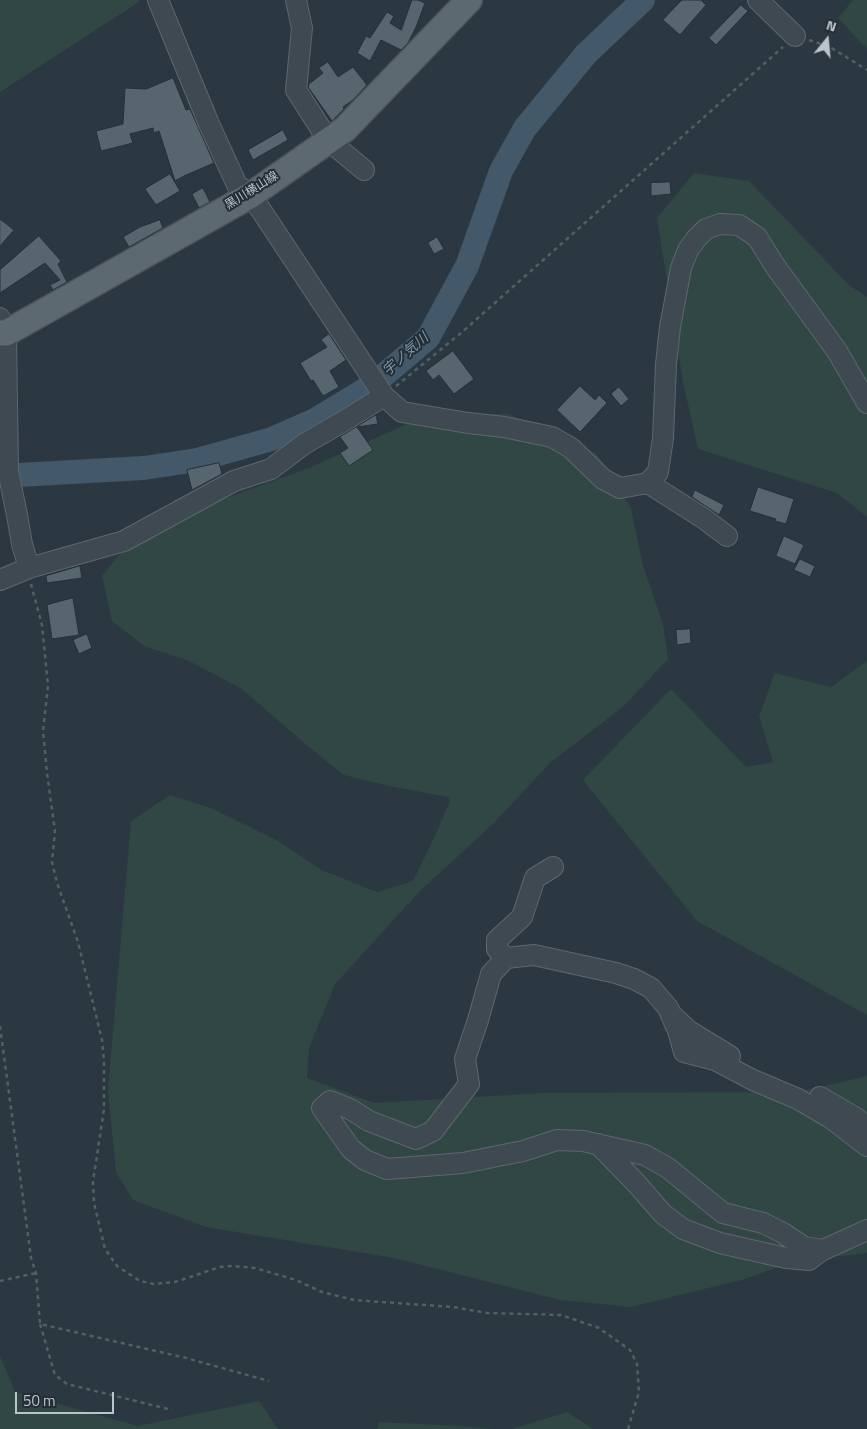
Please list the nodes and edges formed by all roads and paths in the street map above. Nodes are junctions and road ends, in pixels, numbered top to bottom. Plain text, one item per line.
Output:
1 (158, 0) edge
2 (296, 0) edge
3 (468, 0) edge
4 (758, 0) edge
5 (795, 36) junction
6 (867, 70) edge
7 (328, 140) junction
8 (364, 170) dead end
9 (251, 195) junction
10 (2, 328) edge
11 (384, 396) junction
12 (867, 403) edge
13 (648, 483) junction
14 (726, 536) dead end
15 (28, 568) junction
16 (0, 580) edge
17 (552, 867) dead end
18 (506, 958) junction
19 (670, 1013) junction
20 (0, 1026) edge
21 (867, 1127) edge
22 (598, 1144) junction
23 (867, 1146) edge
24 (867, 1230) edge
25 (823, 1250) junction
26 (36, 1273) junction
27 (0, 1281) edge
28 (40, 1324) junction
29 (269, 1381) dead end
30 (172, 1410) dead end
31 (628, 1429) edge

1 - 9 street
2 - 7 street
3 - 7 main road, 黒川横山線
4 - 5 street
5 - 6 path
5 - 11 path
7 - 8 street
7 - 9 main road, 黒川横山線
9 - 10 main road, 黒川横山線
9 - 11 street
10 - 15 street
11 - 13 street
11 - 15 street
12 - 13 street
13 - 14 street
15 - 16 street
15 - 31 path
17 - 18 street
18 - 19 street
18 - 22 street
19 - 21 street
19 - 23 street
20 - 26 path
22 - 25 street
22 - 25 street
24 - 25 street
26 - 27 path
26 - 28 path
28 - 29 path
28 - 30 path

